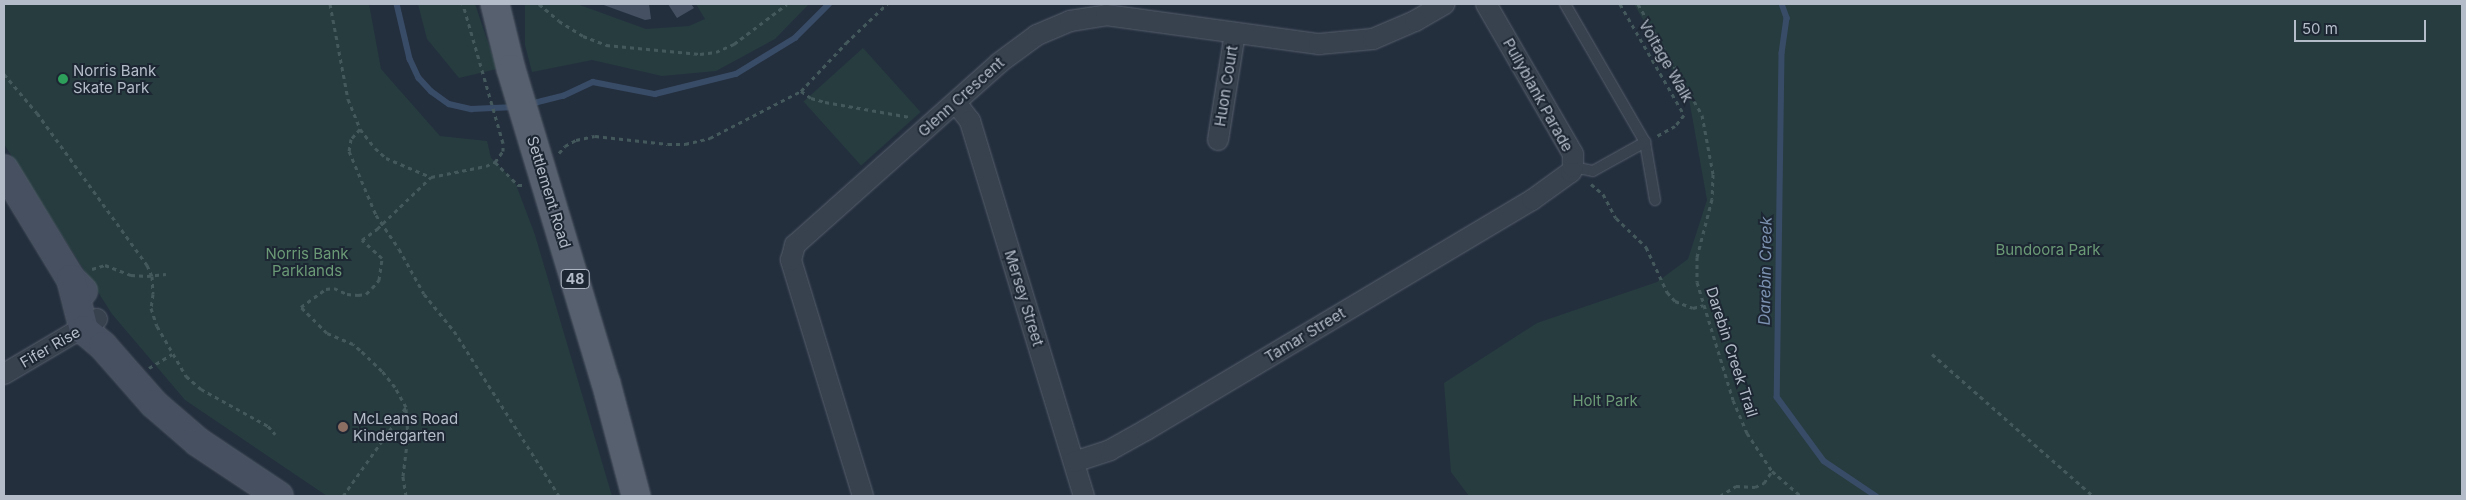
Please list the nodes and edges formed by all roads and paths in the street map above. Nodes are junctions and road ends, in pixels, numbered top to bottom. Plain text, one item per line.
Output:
1 (330, 4) edge
2 (463, 4) edge
3 (495, 4) edge
4 (539, 4) edge
5 (787, 4) edge
6 (888, 4) edge
7 (1445, 4) edge
8 (1486, 4) edge
9 (1565, 4) edge
10 (1620, 4) edge
11 (1638, 4) edge
12 (1235, 33) junction
13 (4, 74) edge
14 (801, 91) junction
15 (956, 103) junction
16 (929, 126) junction
17 (360, 130) junction
18 (1218, 140) dead end
19 (1645, 142) junction
20 (495, 162) junction
21 (1573, 167) junction
22 (4, 169) edge
23 (553, 170) junction
24 (431, 177) junction
25 (1588, 182) dead end
26 (1532, 200) joint
27 (1655, 200) dead end
28 (382, 223) junction
29 (166, 274) dead end
30 (152, 276) junction
31 (71, 279) junction
32 (1704, 306) junction
33 (90, 323) junction
34 (1932, 354) dead end
35 (4, 374) edge
36 (406, 407) junction
37 (275, 434) dead end
38 (1074, 462) junction
39 (1772, 471) junction
40 (279, 496) edge
41 (343, 496) edge
42 (406, 496) edge
43 (559, 496) edge
44 (636, 496) edge
45 (863, 496) edge
46 (1084, 496) edge
47 (1720, 496) edge
48 (1801, 496) edge
49 (2093, 496) edge

1 - 17 path
2 - 20 path
3 - 23 main road, Settlement Road / 48
4 - 5 path
6 - 14 path
7 - 12 street, Glenn Crescent
8 - 21 street, Pullyblank Parade
9 - 19 lane
10 - 19 path, Voltage Walk
11 - 32 path, Darebin Creek Trail
12 - 15 street, Glenn Crescent
12 - 18 street, Huon Court
13 - 30 path
14 - 16 path
14 - 23 path
15 - 16 street, Glenn Crescent
15 - 38 street, Mersey Street
16 - 45 street, Glenn Crescent
17 - 24 path
17 - 28 path
19 - 21 lane
19 - 27 lane
20 - 23 path
20 - 24 path
21 - 26 street, Pullyblank Parade
22 - 31 street
23 - 44 main road, Settlement Road / 48
24 - 28 path
25 - 32 path
26 - 38 street, Tamar Street
28 - 36 path
28 - 43 path
29 - 30 path
30 - 31 path
30 - 37 path
31 - 33 street
32 - 39 path, Darebin Creek Trail
33 - 35 street, Fifer Rise
33 - 40 street
34 - 49 path
36 - 41 path
36 - 42 path
38 - 46 street, Mersey Street
39 - 47 path
39 - 48 path, Darebin Creek Trail

